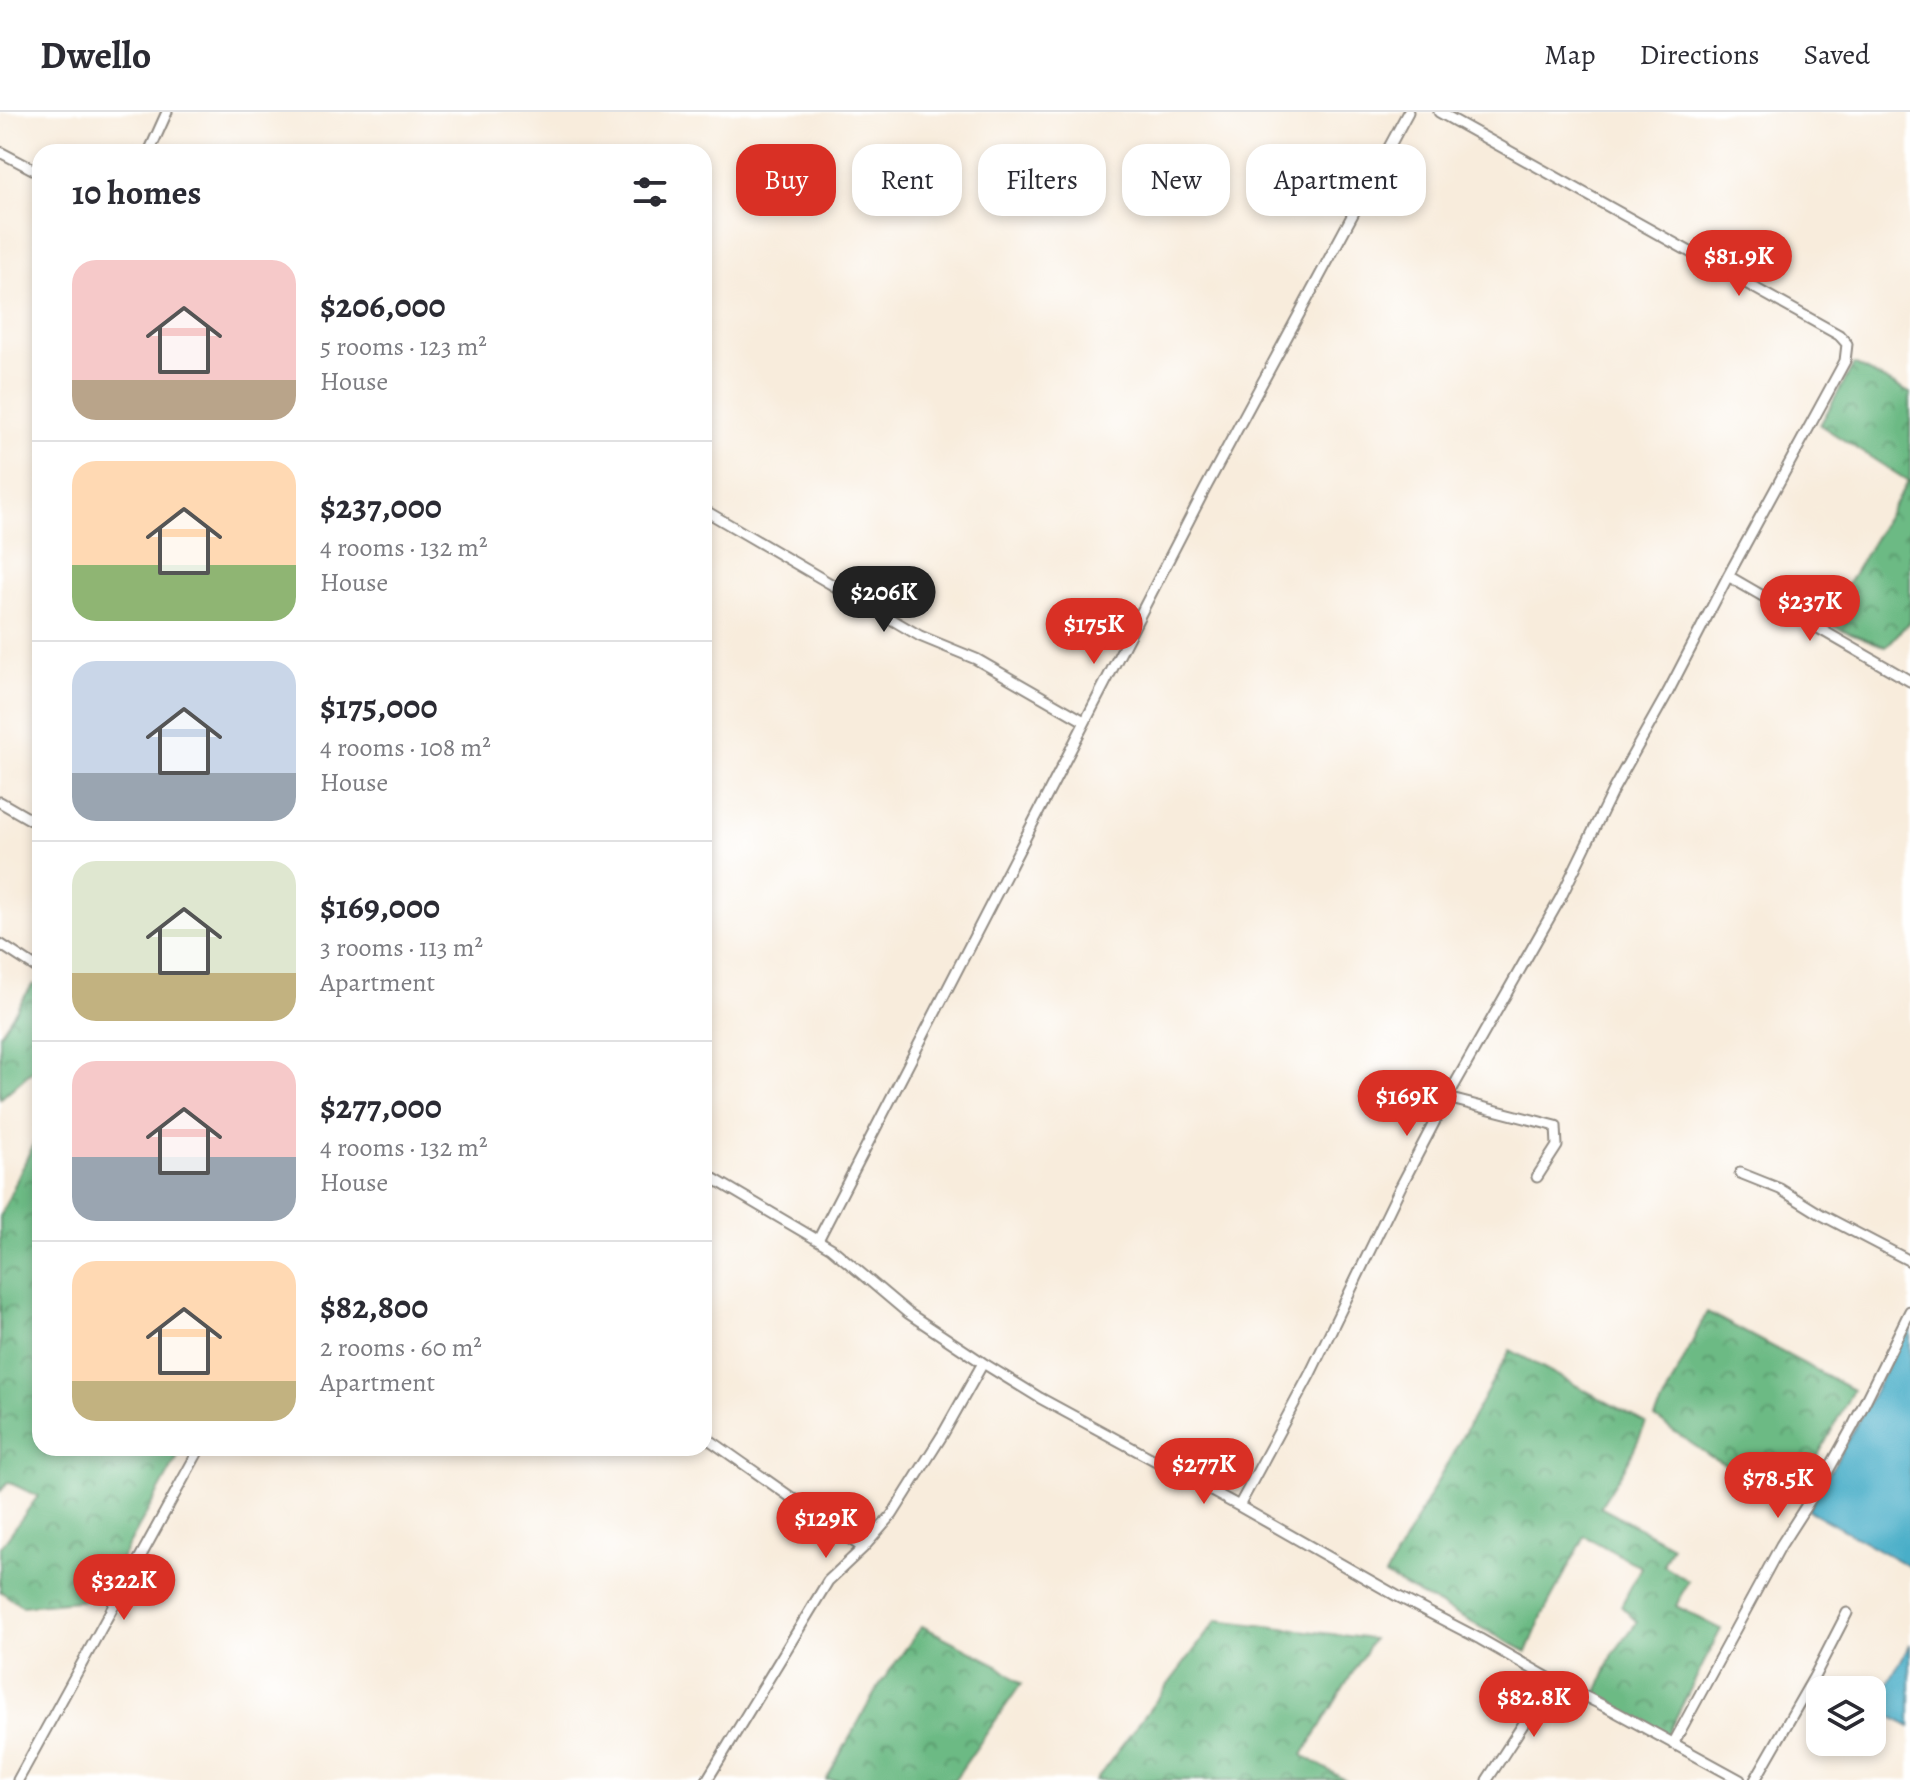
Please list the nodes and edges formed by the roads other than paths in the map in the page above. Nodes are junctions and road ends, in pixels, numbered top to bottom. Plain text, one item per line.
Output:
1 (167, 112) edge
2 (1408, 112) edge
3 (1439, 112) edge
4 (153, 144) edge
5 (0, 152) edge
6 (32, 169) edge
7 (712, 515) edge
8 (1728, 576) junction
9 (1910, 681) edge
10 (1084, 721) junction
11 (0, 802) edge
12 (32, 820) edge
13 (0, 944) edge
14 (32, 965) edge
15 (1447, 1098) junction
16 (1740, 1173) dead end
17 (1537, 1177) dead end
18 (712, 1178) edge
19 (818, 1240) junction
20 (1910, 1261) edge
21 (1910, 1311) edge
22 (983, 1363) junction
23 (712, 1442) edge
24 (196, 1456) edge
25 (1239, 1506) junction
26 (863, 1548) junction
27 (1847, 1613) dead end
28 (1552, 1680) junction
29 (1673, 1744) junction
30 (18, 1780) edge
31 (707, 1780) edge
32 (1487, 1780) edge
33 (1740, 1780) edge
34 (1755, 1780) edge

1 - 4 street
2 - 10 street
3 - 8 street
5 - 6 street
7 - 10 street
8 - 9 street
8 - 15 street
10 - 19 street
11 - 12 street
13 - 14 street
15 - 17 street
15 - 25 street
16 - 20 street
18 - 19 street
19 - 22 street
21 - 29 street
22 - 25 street
22 - 26 street
23 - 26 street
24 - 30 street
25 - 28 street
26 - 31 street
27 - 34 street
28 - 29 street
28 - 32 street
29 - 33 street

